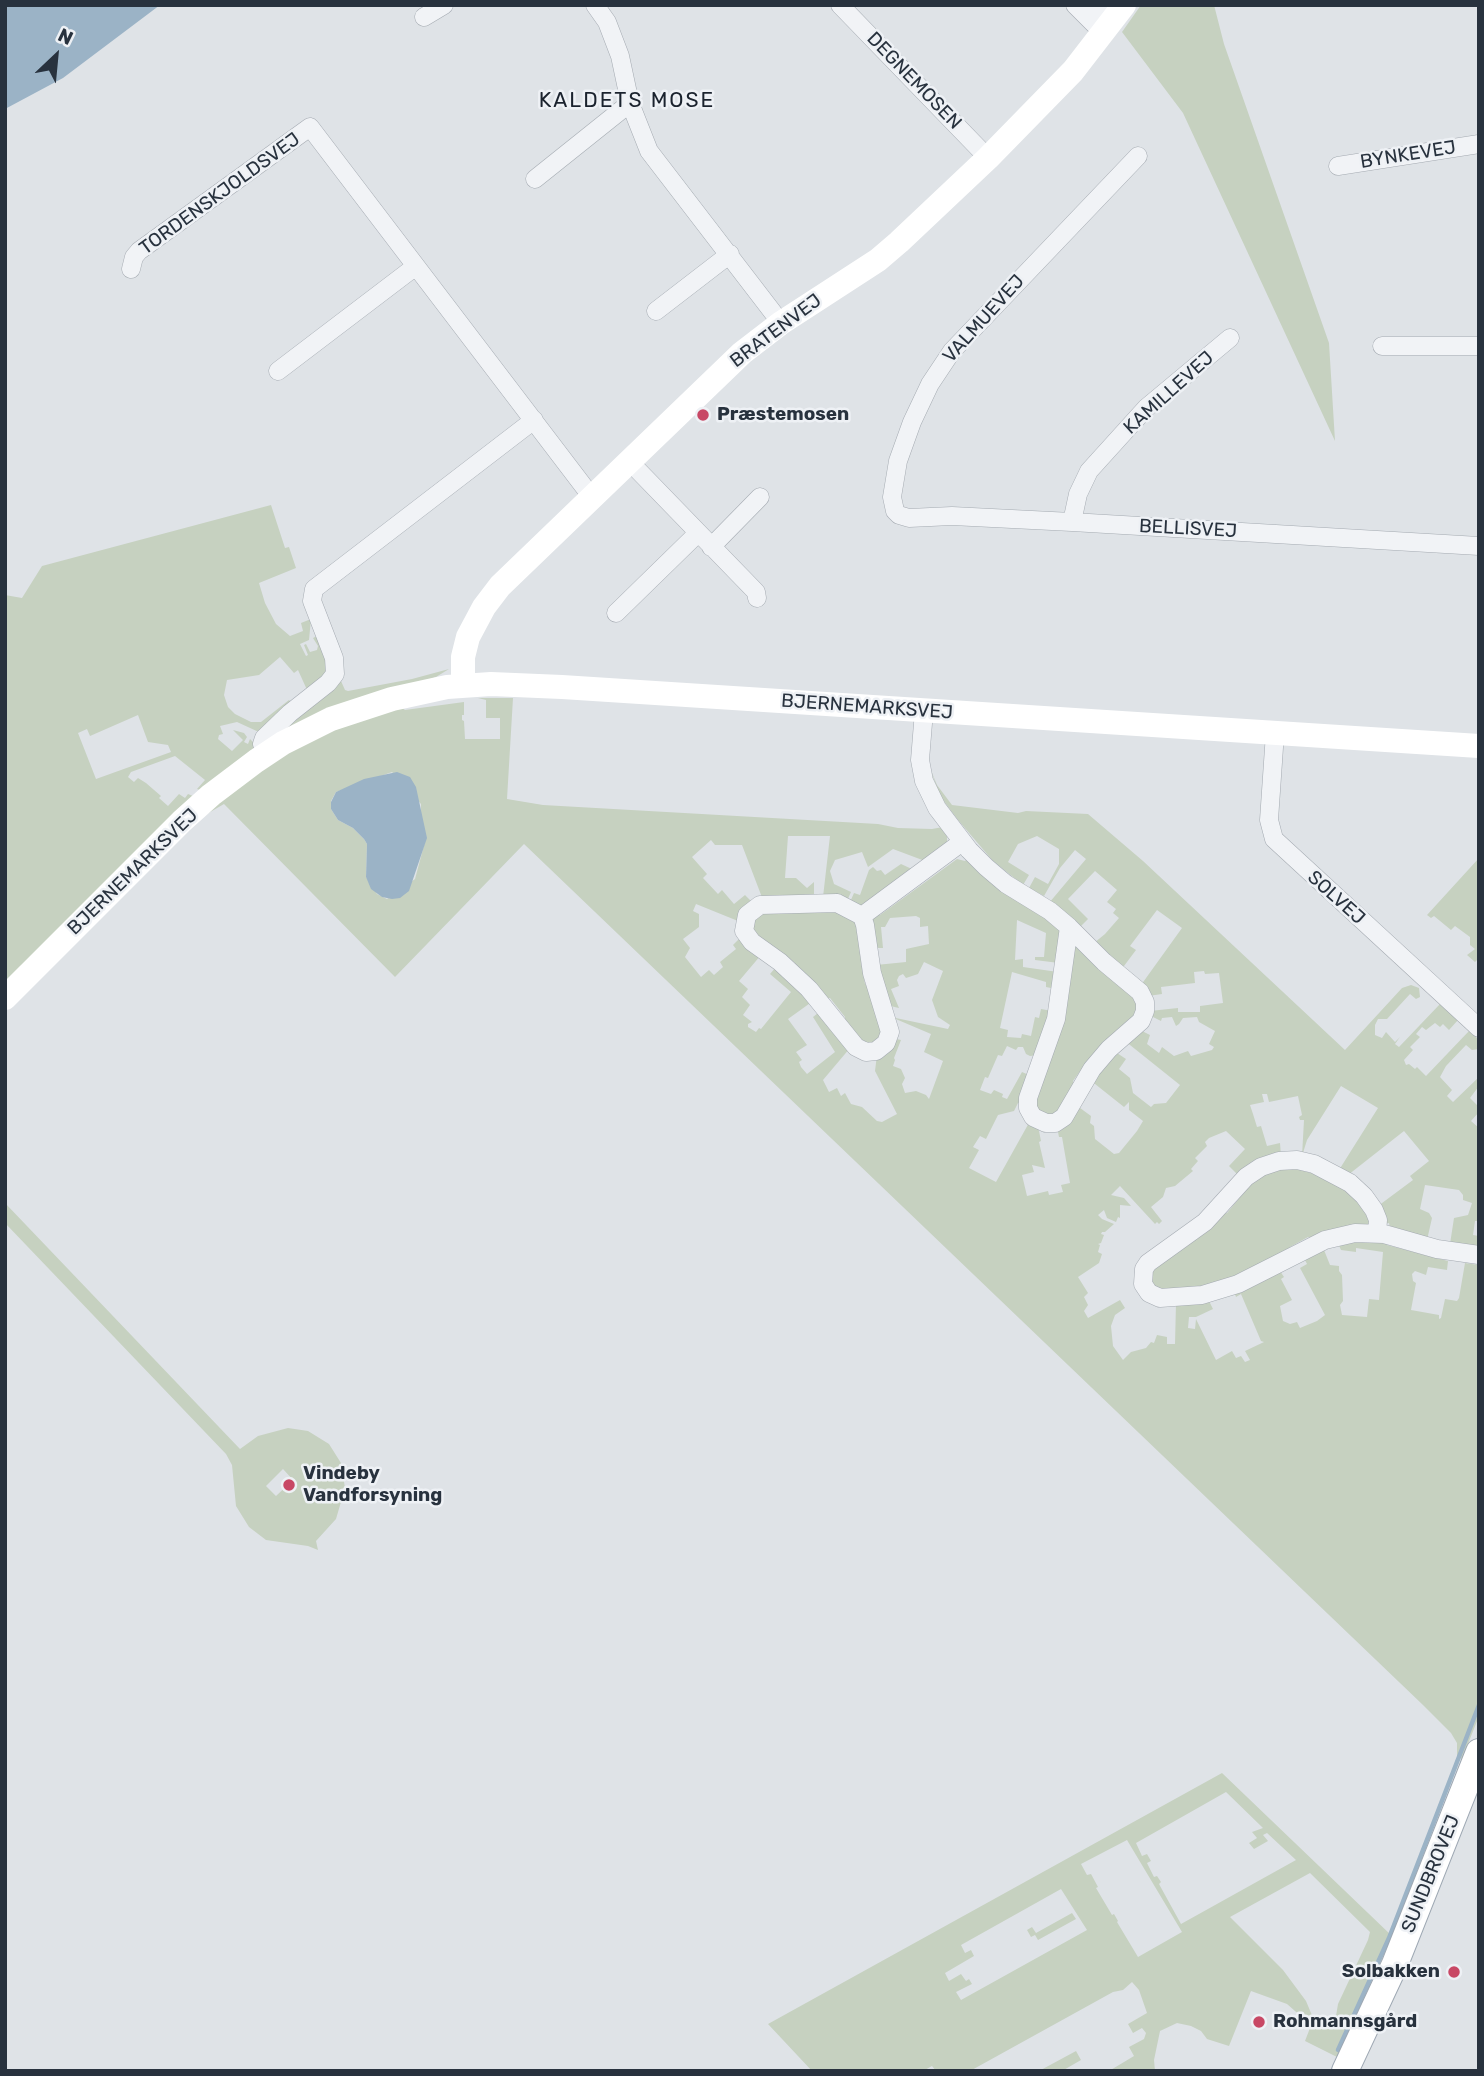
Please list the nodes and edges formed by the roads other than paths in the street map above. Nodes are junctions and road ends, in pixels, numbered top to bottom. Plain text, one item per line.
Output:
1 (444, 5) edge
2 (595, 5) edge
3 (839, 5) edge
4 (1075, 5) edge
5 (424, 16) dead end
6 (1110, 16) edge
7 (630, 103) junction
8 (1479, 144) edge
9 (1138, 156) dead end
10 (988, 158) junction
11 (1338, 166) dead end
12 (535, 179) dead end
13 (730, 254) junction
14 (416, 266) junction
15 (131, 269) dead end
16 (656, 311) dead end
17 (781, 323) junction
18 (1230, 338) dead end
19 (1382, 346) dead end
20 (1479, 346) edge
21 (278, 371) dead end
22 (534, 420) junction
23 (629, 461) junction
24 (591, 496) junction
25 (760, 497) dead end
26 (899, 514) joint
27 (1072, 522) junction
28 (698, 533) junction
29 (1479, 546) edge
30 (711, 547) junction
31 (757, 598) dead end
32 (616, 613) dead end
33 (463, 685) junction
34 (924, 711) junction
35 (1276, 733) junction
36 (1479, 746) edge
37 (267, 753) junction
38 (962, 842) junction
39 (862, 916) junction
40 (1069, 927) junction
41 (5, 998) edge
42 (1479, 1028) edge
43 (1377, 1233) junction
44 (1479, 1255) edge
45 (1479, 1752) edge
46 (1345, 2071) edge

1 - 5 street
2 - 7 street
3 - 10 street, DEGNEMOSEN
4 - 6 street, BRATENVEJ
6 - 10 street, BRATENVEJ
7 - 12 street
7 - 13 street
8 - 11 street, BYNKEVEJ
9 - 26 street, VALMUEVEJ
10 - 17 street, BRATENVEJ
13 - 16 street
13 - 17 street
14 - 15 street, TORDENSKJOLDSVEJ
14 - 21 street
14 - 22 street, TORDENSKJOLDSVEJ
17 - 23 street, BRATENVEJ
18 - 27 street, KAMILLEVEJ
19 - 20 street
22 - 24 street, TORDENSKJOLDSVEJ
22 - 37 street
23 - 24 street, BRATENVEJ
23 - 28 street
24 - 33 street, BRATENVEJ
25 - 30 street
26 - 27 street, BELLISVEJ
27 - 29 street, BELLISVEJ
28 - 30 street
28 - 32 street
30 - 31 street
33 - 34 street, BJERNEMARKSVEJ
33 - 37 street, BJERNEMARKSVEJ
34 - 35 street, BJERNEMARKSVEJ
34 - 38 street
35 - 36 street, BJERNEMARKSVEJ
35 - 42 street, SOLVEJ
37 - 41 street, BJERNEMARKSVEJ
38 - 39 street
38 - 40 street
39 - 39 street
40 - 40 street
43 - 43 street
43 - 44 street
45 - 46 main road, SUNDBROVEJ

